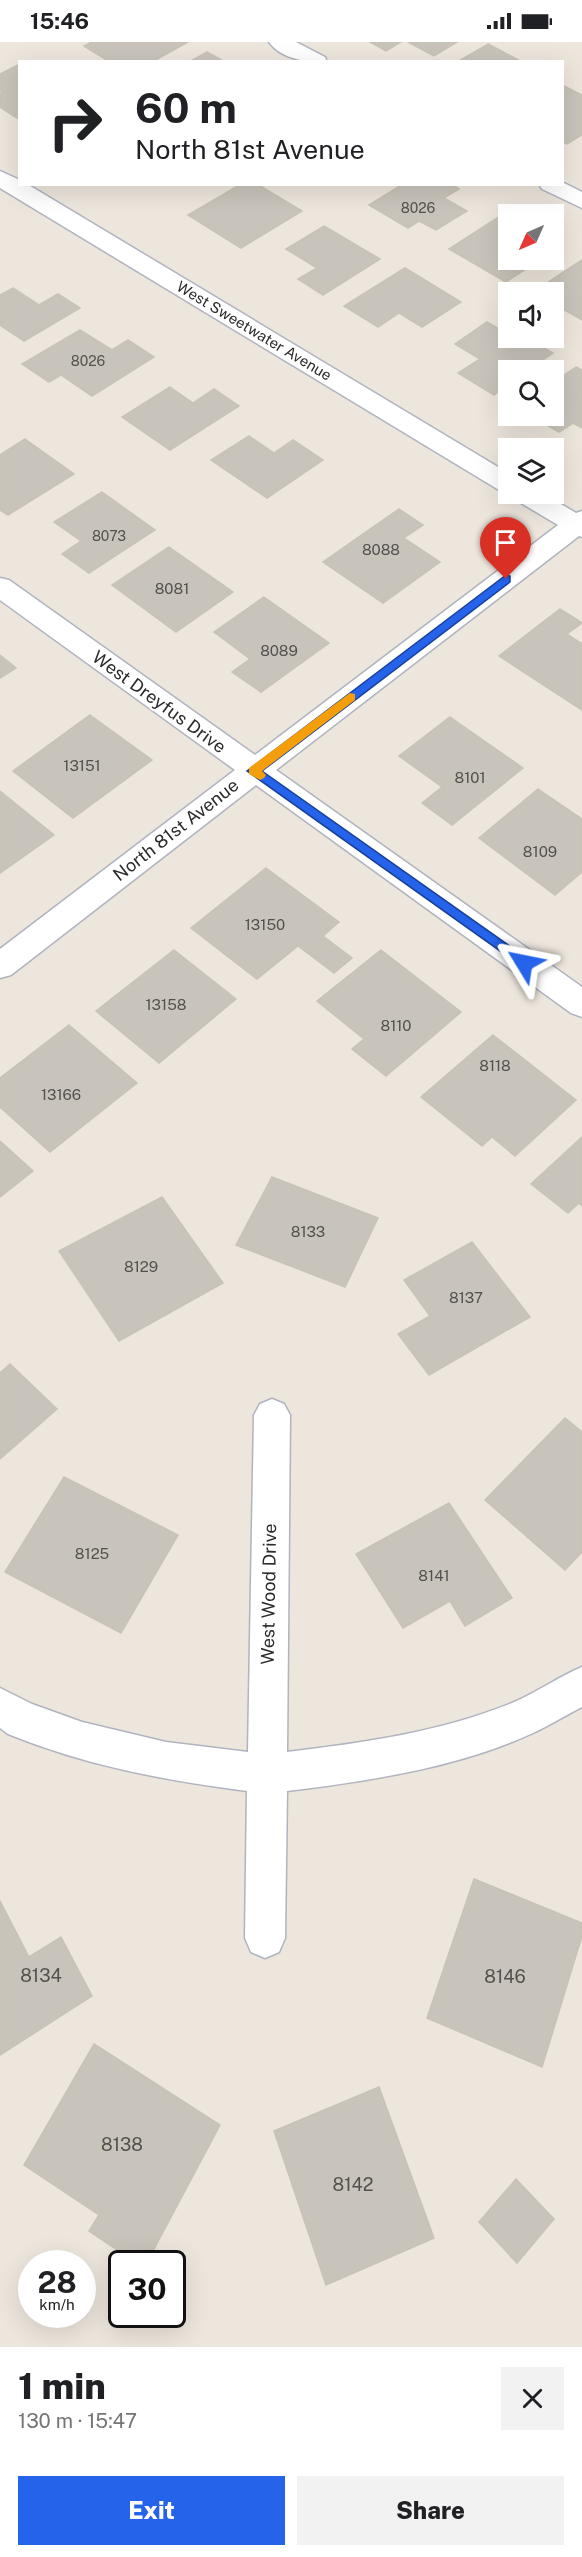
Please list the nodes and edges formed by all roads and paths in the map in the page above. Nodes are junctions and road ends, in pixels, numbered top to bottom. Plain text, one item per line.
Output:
1 (280, 42) edge
2 (313, 60) edge
3 (0, 178) edge
4 (554, 186) edge
5 (582, 201) edge
6 (498, 478) edge
7 (543, 504) edge
8 (580, 524) edge
9 (0, 587) edge
10 (253, 771) junction
11 (0, 966) edge
12 (582, 1004) edge
13 (272, 1415) dead end
14 (582, 1686) edge
15 (0, 1707) edge
16 (267, 1774) junction
17 (265, 1938) dead end

1 - 2 street
3 - 6 street, West Sweetwater Avenue
4 - 5 street
7 - 8 street
8 - 10 street, North 81st Avenue
9 - 10 street, West Dreyfus Drive
10 - 11 street, North 81st Avenue
10 - 12 street, West Dreyfus Drive
13 - 16 street, West Wood Drive
14 - 16 street
15 - 16 street
16 - 17 street, West Wood Drive

